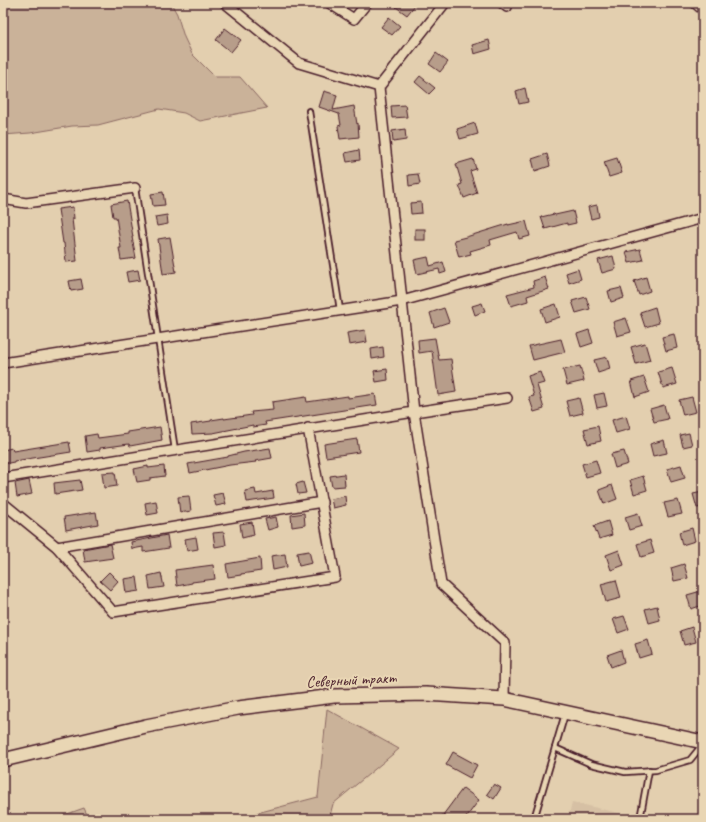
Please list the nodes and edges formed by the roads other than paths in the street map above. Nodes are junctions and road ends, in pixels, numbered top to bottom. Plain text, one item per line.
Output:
1 (225, 3) edge
2 (329, 3) edge
3 (367, 3) edge
4 (445, 3) edge
5 (695, 3) edge
6 (703, 10) edge
7 (379, 87) junction
8 (309, 111) dead end
9 (135, 188) joint
10 (3, 199) edge
11 (703, 218) edge
12 (402, 301) junction
13 (340, 310) junction
14 (158, 339) junction
15 (3, 364) edge
16 (507, 398) dead end
17 (414, 412) junction
18 (308, 428) junction
19 (176, 450) junction
20 (3, 478) edge
21 (322, 502) junction
22 (3, 503) edge
23 (57, 547) junction
24 (504, 699) junction
25 (565, 712) junction
26 (703, 743) edge
27 (555, 748) junction
28 (3, 760) edge
29 (649, 770) junction
30 (534, 819) edge
31 (640, 819) edge

1 - 7 street
2 - 3 street
4 - 7 street
5 - 6 street
7 - 12 street
8 - 13 lane
9 - 10 street
9 - 14 lane
11 - 12 street
12 - 13 street
12 - 17 street
13 - 14 street
14 - 15 street
14 - 19 lane
16 - 17 street
17 - 18 street
17 - 24 street
18 - 19 street
18 - 21 street
19 - 20 street
21 - 23 street
21 - 23 street
22 - 23 street
24 - 25 main road, Северный тракт
24 - 28 main road, Северный тракт
25 - 26 main road, Северный тракт
25 - 27 lane
26 - 29 lane
27 - 29 lane
27 - 30 lane
29 - 31 lane

